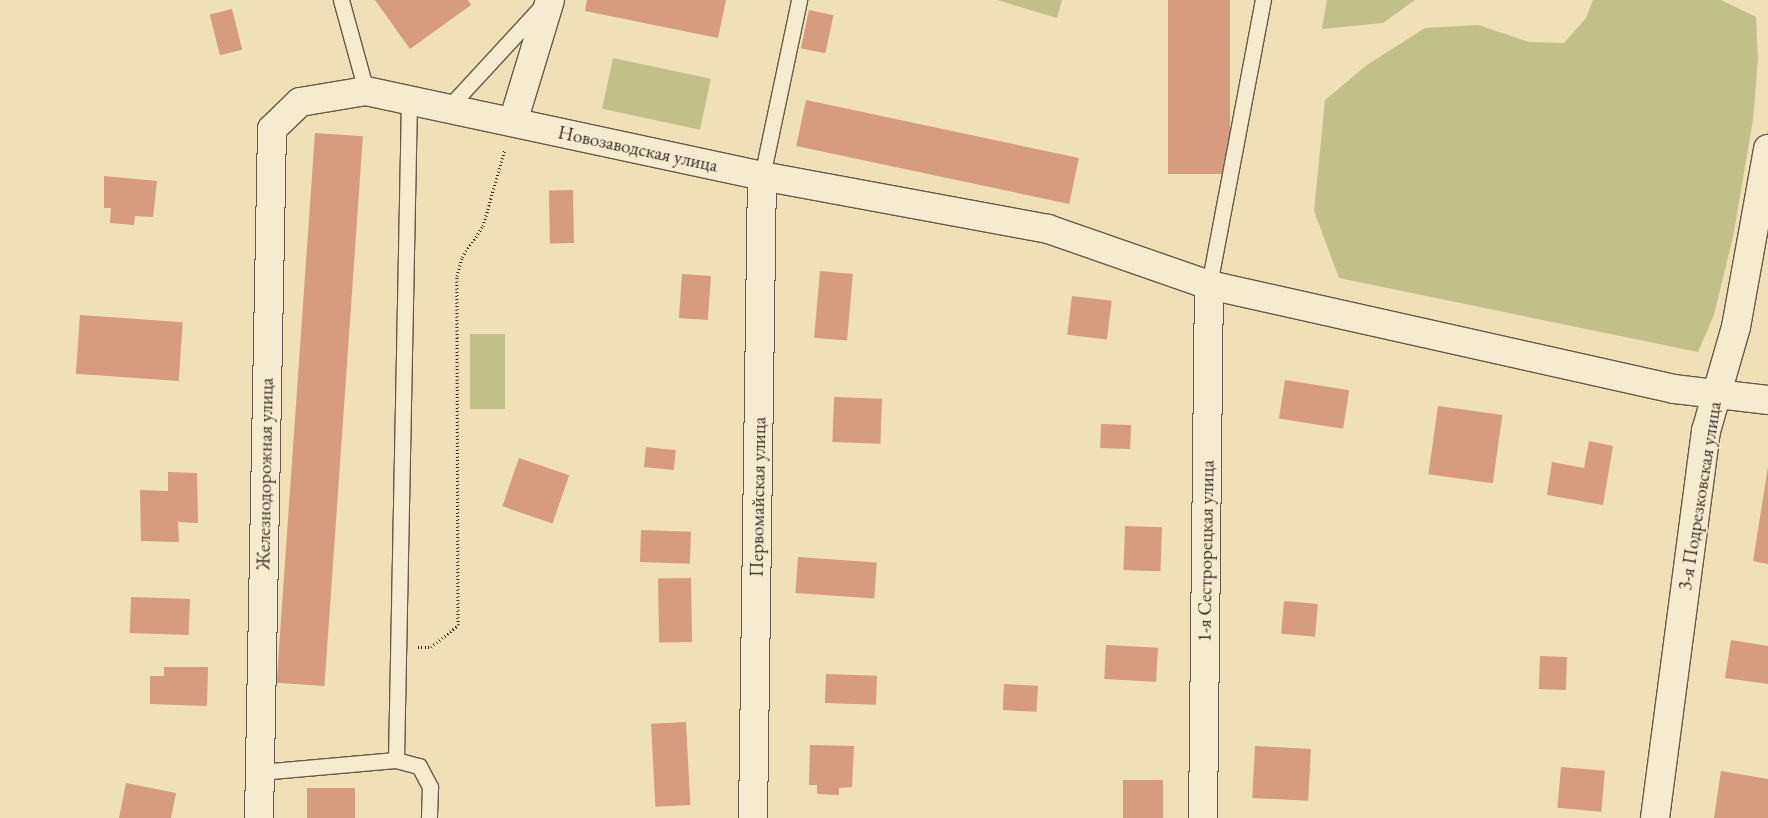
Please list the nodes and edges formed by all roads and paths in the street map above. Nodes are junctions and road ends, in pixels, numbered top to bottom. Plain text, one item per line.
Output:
1 (341, 0) edge
2 (549, 0) edge
3 (799, 0) edge
4 (1264, 0) edge
5 (366, 91) junction
6 (409, 100) junction
7 (448, 108) junction
8 (513, 122) junction
9 (272, 129) joint
10 (1768, 149) edge
11 (762, 176) junction
12 (1209, 285) junction
13 (1716, 390) junction
14 (1768, 400) edge
15 (398, 648) junction
16 (396, 760) junction
17 (259, 772) junction
18 (259, 818) edge
19 (429, 818) edge
20 (753, 818) edge
21 (1203, 818) edge
22 (1655, 818) edge

1 - 5 lane
2 - 7 lane
2 - 8 street
3 - 11 lane
4 - 12 lane
5 - 6 street, Новозаводская улица
5 - 9 street, Новозаводская улица
6 - 7 street, Новозаводская улица
6 - 15 lane
7 - 8 street, Новозаводская улица
8 - 11 street, Новозаводская улица
8 - 15 path
9 - 17 street, Железнодорожная улица
10 - 13 street, 3-я Подрезковская улица
11 - 12 street, Новозаводская улица
11 - 20 street, Первомайская улица
12 - 13 street, Новозаводская улица
12 - 21 street, 1-я Сестрорецкая улица
13 - 14 street, Новозаводская улица
13 - 22 street, 3-я Подрезковская улица
15 - 16 lane
16 - 17 lane
16 - 19 lane
17 - 18 street, Железнодорожная улица

